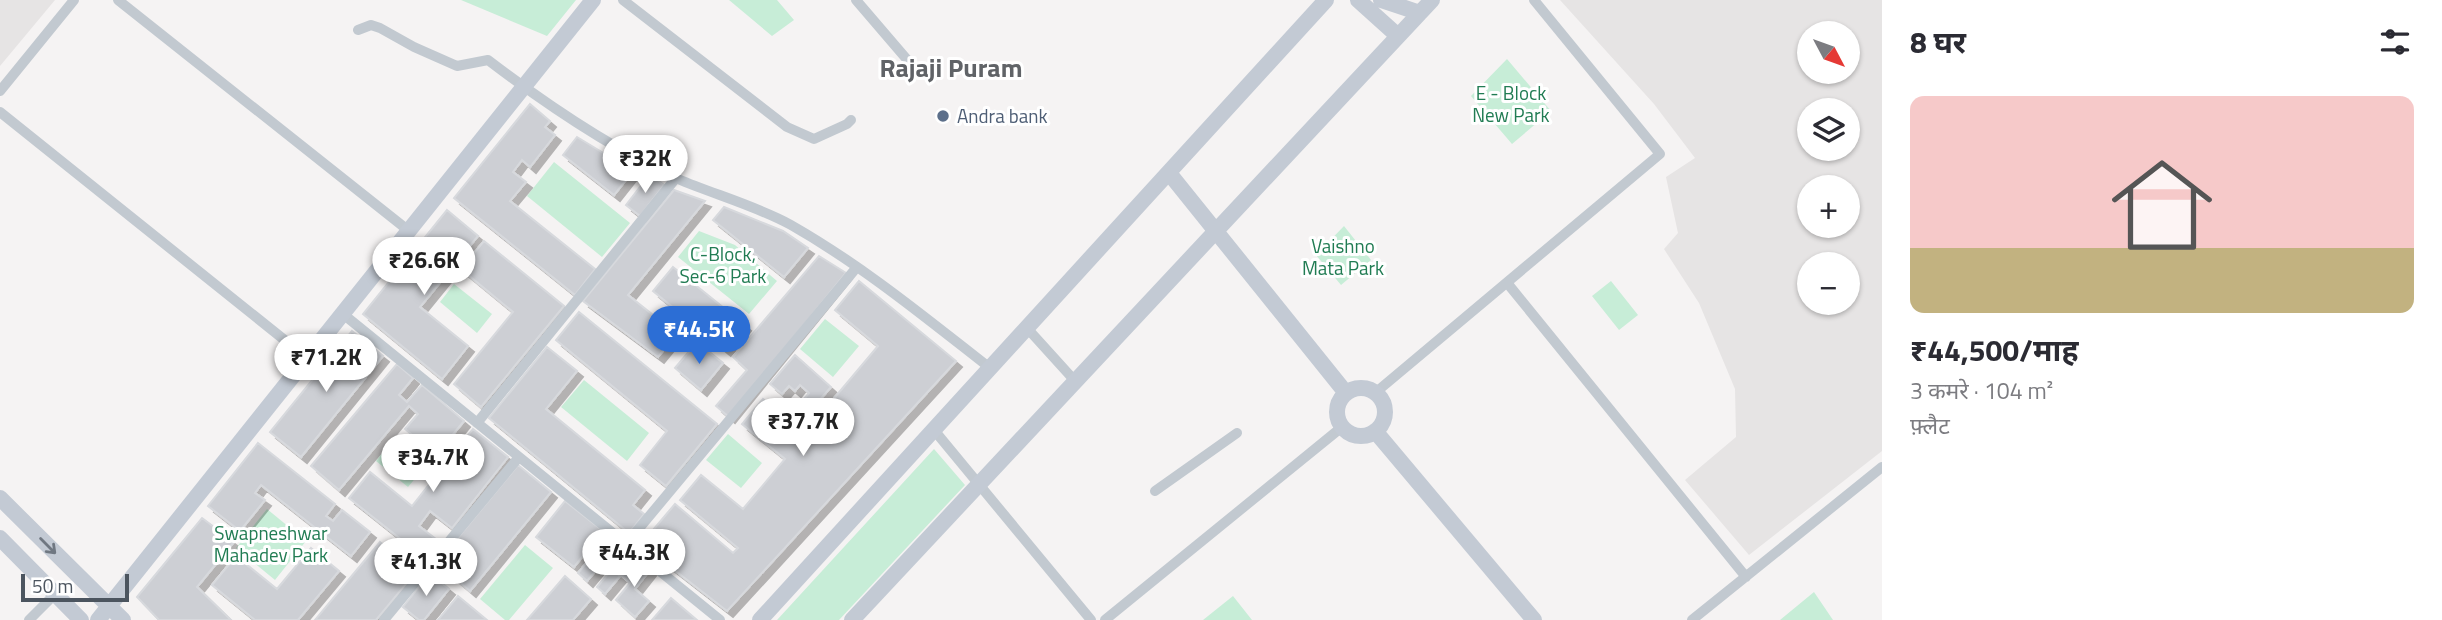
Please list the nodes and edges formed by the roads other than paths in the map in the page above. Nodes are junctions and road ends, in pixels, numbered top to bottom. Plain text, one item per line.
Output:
1 (74, 0) edge
2 (118, 0) edge
3 (593, 0) edge
4 (623, 0) edge
5 (856, 0) edge
6 (1326, 0) edge
7 (1358, 0) edge
8 (1381, 0) edge
9 (1432, 0) edge
10 (1534, 0) edge
11 (1420, 13) junction
12 (358, 30) dead end
13 (1398, 36) junction
14 (910, 63) dead end
15 (523, 87) junction
16 (0, 91) edge
17 (0, 112) edge
18 (851, 120) dead end
19 (1168, 173) junction
20 (676, 178) junction
21 (409, 231) junction
22 (1215, 231) junction
23 (857, 267) junction
24 (1508, 284) junction
25 (342, 314) junction
26 (1027, 328) junction
27 (307, 358) junction
28 (990, 368) junction
29 (1075, 381) junction
30 (1375, 393) junction
31 (1346, 394) junction
32 (477, 423) junction
33 (1342, 427) junction
34 (934, 430) junction
35 (1375, 431) junction
36 (1237, 433) dead end
37 (519, 457) junction
38 (1882, 467) edge
39 (978, 484) junction
40 (1155, 491) dead end
41 (0, 498) edge
42 (16, 514) junction
43 (0, 529) edge
44 (0, 538) edge
45 (626, 544) junction
46 (1746, 577) junction
47 (55, 594) junction
48 (109, 606) junction
49 (390, 618) edge
50 (29, 620) edge
51 (81, 620) edge
52 (98, 620) edge
53 (123, 620) edge
54 (720, 620) edge
55 (760, 620) edge
56 (852, 620) edge
57 (1091, 620) edge
58 (1105, 620) edge
59 (1534, 620) edge
60 (1692, 620) edge

1 - 16 street
2 - 21 street
3 - 15 street
4 - 18 street
5 - 14 street
6 - 19 street
7 - 13 street
8 - 11 street
9 - 11 street
10 - 24 street
11 - 13 street
12 - 15 street
13 - 22 street
15 - 20 street
15 - 21 street
17 - 27 street
19 - 22 street
19 - 26 street
20 - 23 street
20 - 32 street
21 - 25 street
22 - 29 street
22 - 31 street
23 - 28 street
23 - 45 street
24 - 30 street
24 - 46 street
25 - 27 street
25 - 32 street
26 - 28 street
26 - 29 street
27 - 48 street
28 - 34 street
29 - 39 street
30 - 31 street
30 - 35 street
31 - 33 street
32 - 37 street
33 - 35 street
33 - 58 street
34 - 39 street
34 - 55 street
35 - 59 street
36 - 40 street
37 - 45 street
37 - 49 street
38 - 46 street
39 - 56 street
39 - 57 street
41 - 42 street
42 - 43 street
42 -> 48 street
44 - 47 street
45 - 54 street
46 - 60 street
47 - 50 street
47 - 51 street
48 - 52 street
48 - 53 street

